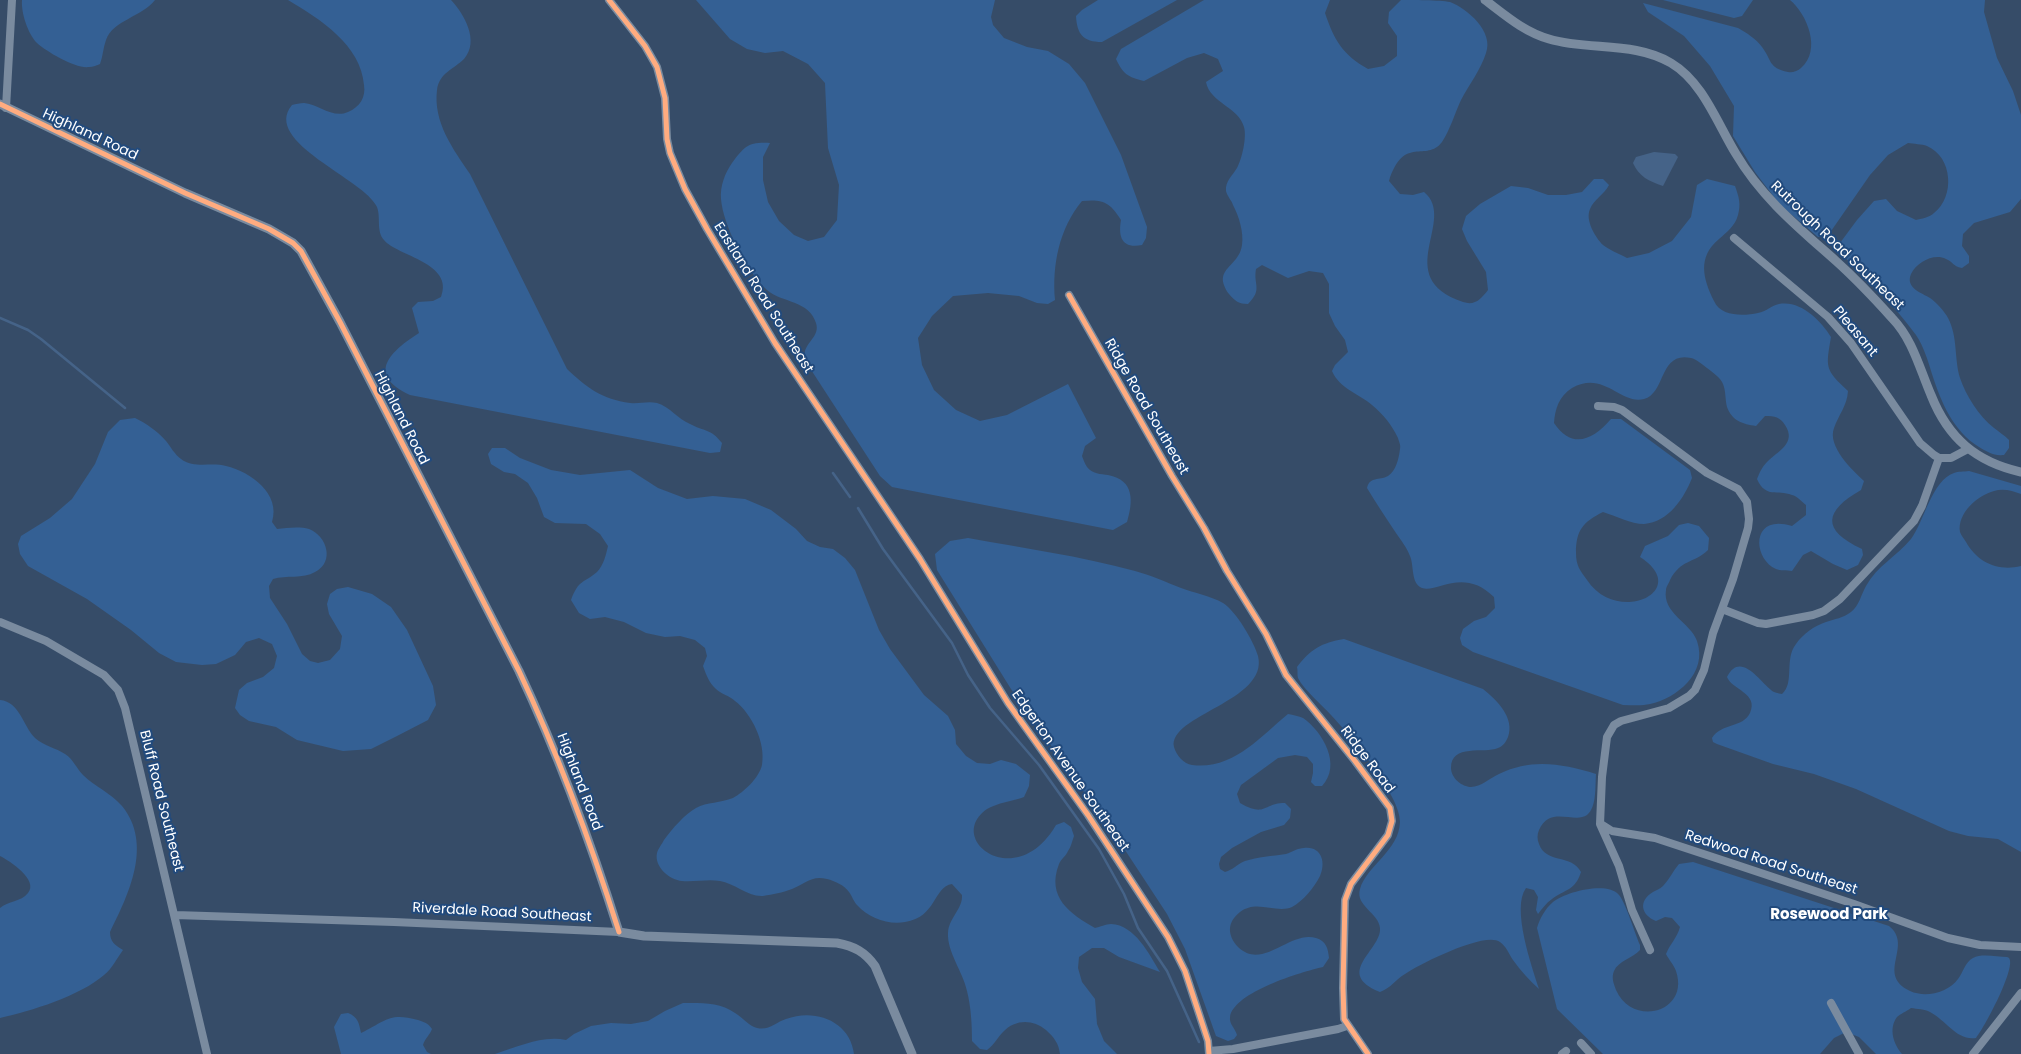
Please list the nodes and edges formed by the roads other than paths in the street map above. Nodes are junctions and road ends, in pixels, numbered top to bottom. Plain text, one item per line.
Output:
1 (12, 0) edge
2 (610, 0) edge
3 (1485, 0) edge
4 (3, 106) edge
5 (1734, 238) dead end
6 (1069, 295) dead end
7 (1598, 406) dead end
8 (1968, 449) junction
9 (1939, 458) junction
10 (2021, 472) edge
11 (1204, 528) joint
12 (939, 591) joint
13 (1722, 609) junction
14 (0, 622) edge
15 (1600, 824) junction
16 (175, 915) junction
17 (619, 932) junction
18 (2021, 948) edge
19 (1650, 950) dead end
20 (2021, 993) edge
21 (1831, 1003) dead end
22 (1347, 1026) junction
23 (1581, 1043) dead end
24 (1209, 1052) edge
25 (207, 1054) edge
26 (912, 1054) edge
27 (1368, 1054) edge
28 (1591, 1054) edge
29 (1859, 1054) edge
30 (1973, 1054) edge

1 - 4 street
2 - 12 street, Eastland Road Southeast
3 - 8 street, Rutrough Road Southeast
4 - 17 street, Highland Road
5 - 9 street, Pleasant
6 - 11 street, Ridge Road Southeast
7 - 13 street
8 - 9 street
8 - 10 street, Rutrough Road Southeast
9 - 13 street
11 - 22 street, Ridge Road
12 - 24 street, Edgerton Avenue Southeast
13 - 15 street
14 - 16 street, Bluff Road Southeast
15 - 18 street, Redwood Road Southeast
15 - 19 street
16 - 17 street, Riverdale Road Southeast
16 - 25 street, Bluff Road Southeast
17 - 26 street, Riverdale Road Southeast
20 - 30 street
21 - 29 street
22 - 24 street, Edgerton Avenue Southeast
22 - 27 street
23 - 28 street

